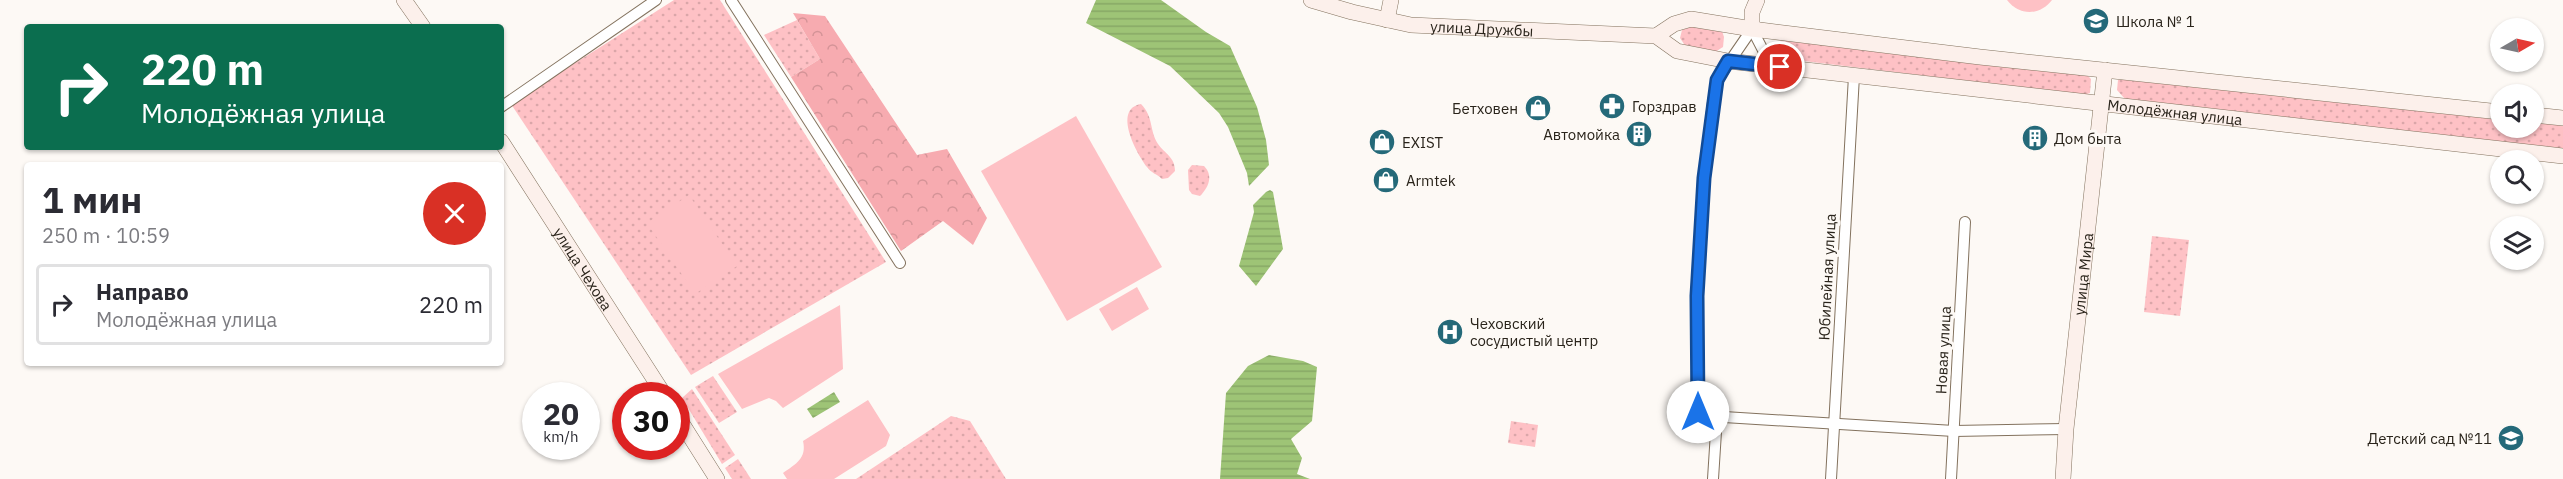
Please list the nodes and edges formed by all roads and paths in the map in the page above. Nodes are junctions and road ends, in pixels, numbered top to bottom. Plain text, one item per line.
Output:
1 (404, 0) edge
2 (656, 0) edge
3 (731, 0) edge
4 (1311, 0) edge
5 (1392, 0) edge
6 (1757, 0) edge
7 (1387, 20) junction
8 (421, 24) edge
9 (1752, 29) junction
10 (1784, 33) junction
11 (1656, 36) junction
12 (1728, 61) junction
13 (1781, 65) junction
14 (2105, 70) junction
15 (1854, 76) junction
16 (2102, 103) junction
17 (504, 105) edge
18 (2490, 111) edge
19 (2544, 117) edge
20 (2563, 118) edge
21 (504, 146) edge
22 (2563, 156) edge
23 (1965, 222) dead end
24 (900, 263) dead end
25 (656, 382) edge
26 (1717, 416) junction
27 (1834, 424) junction
28 (2066, 429) junction
29 (1954, 431) junction
30 (690, 436) edge
31 (717, 479) edge
32 (1713, 479) edge
33 (1831, 479) edge
34 (1951, 479) edge
35 (2062, 479) edge

1 - 8 street
2 - 17 street
3 - 24 street
4 - 7 street, улица Дружбы
5 - 7 street
6 - 9 street
7 - 11 street, улица Дружбы
9 - 10 street
9 - 11 street
9 - 12 street
9 - 13 street
10 - 13 street
10 - 14 street
11 - 12 street, улица Дружбы
12 - 13 street, Молодёжная улица
12 - 26 street
13 - 15 street, Молодёжная улица
14 - 16 street, улица Мира
14 - 18 street
15 - 16 street, Молодёжная улица
15 - 27 street, Юбилейная улица
16 - 22 street, Молодёжная улица
16 - 28 street, улица Мира
19 - 20 street
21 - 25 street, улица Чехова
23 - 29 street, Новая улица
26 - 27 street
26 - 32 street
27 - 29 street
27 - 33 street, Юбилейная улица
28 - 29 street
28 - 35 street, улица Мира
29 - 34 street, Новая улица
30 - 31 street

